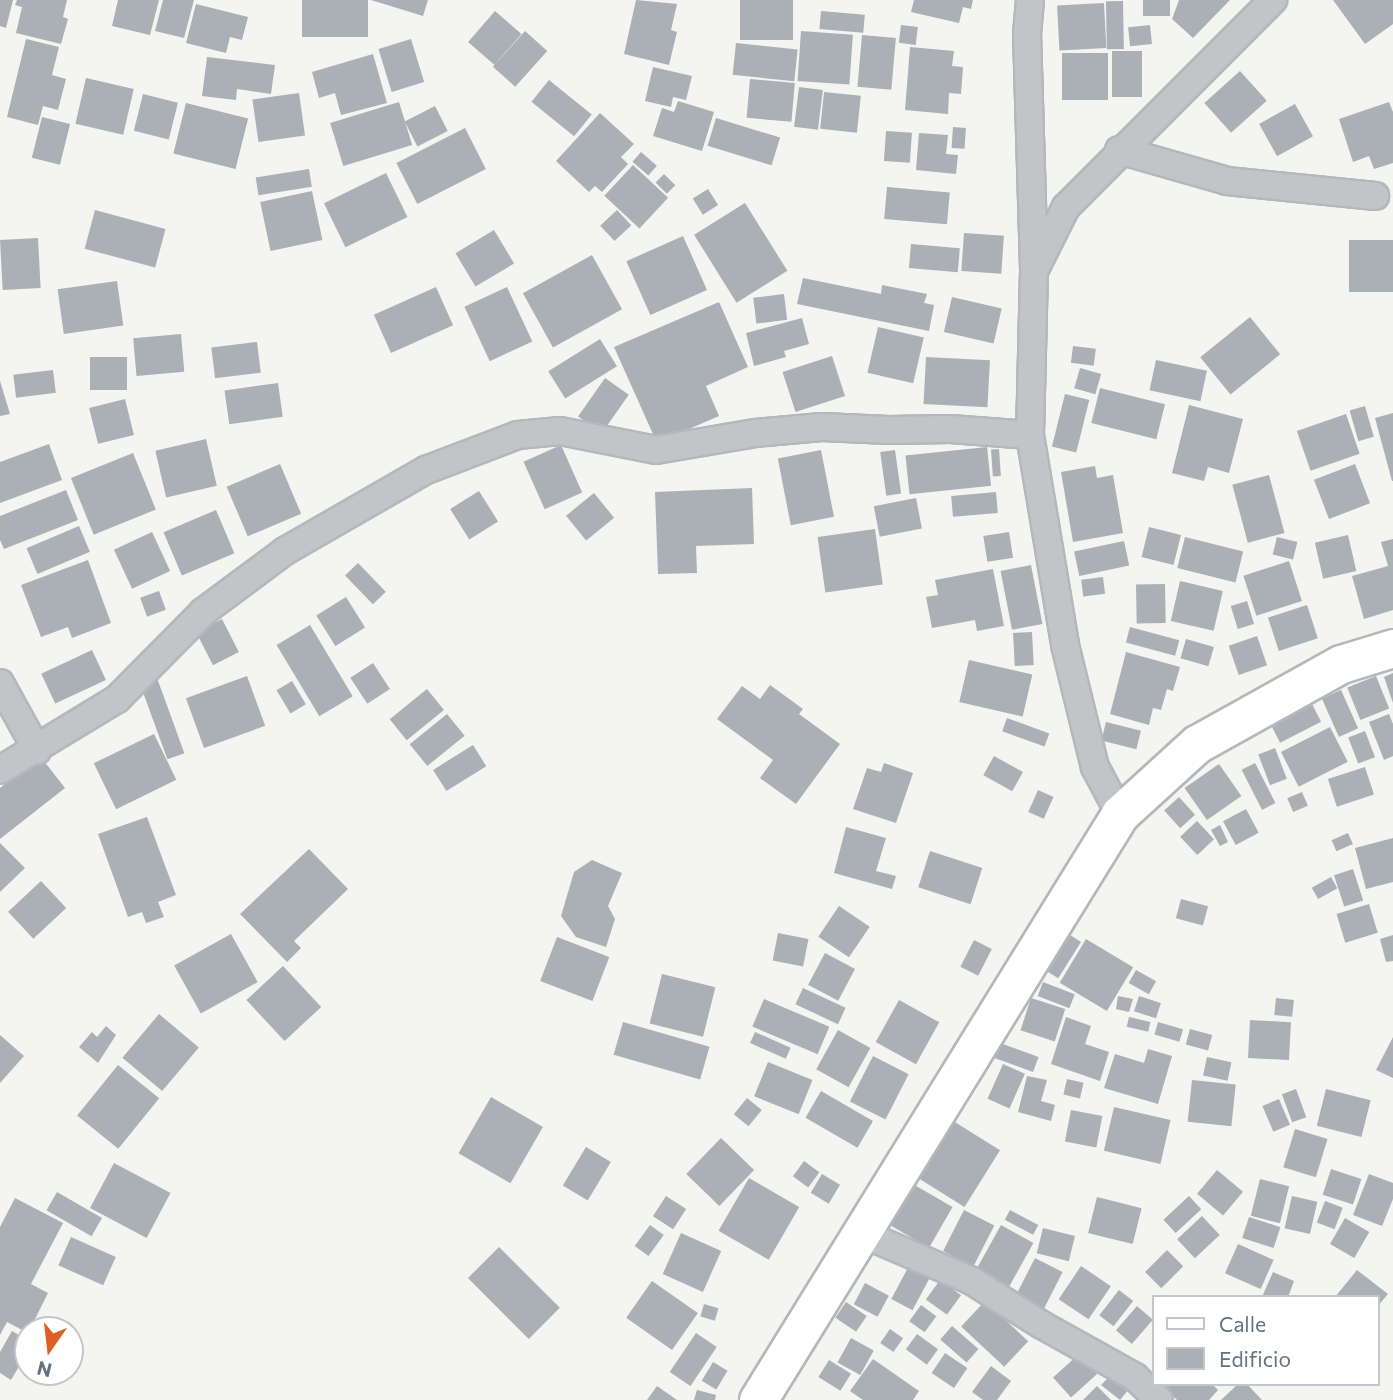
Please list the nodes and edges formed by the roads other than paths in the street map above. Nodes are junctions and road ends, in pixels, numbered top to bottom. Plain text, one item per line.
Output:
1 (1030, 0) edge
2 (1273, 0) edge
3 (1119, 150) junction
4 (1375, 196) dead end
5 (1034, 271) junction
6 (1030, 435) junction
7 (1393, 648) edge
8 (0, 682) edge
9 (37, 750) junction
10 (0, 770) edge
11 (1120, 814) junction
12 (859, 1232) junction
13 (758, 1400) edge
14 (1159, 1400) edge

1 - 5 street
2 - 3 street
3 - 4 street
3 - 5 street
5 - 6 street
6 - 9 street
6 - 11 street
7 - 11 street
8 - 9 street
9 - 10 street
11 - 12 street
12 - 13 street
12 - 14 street

